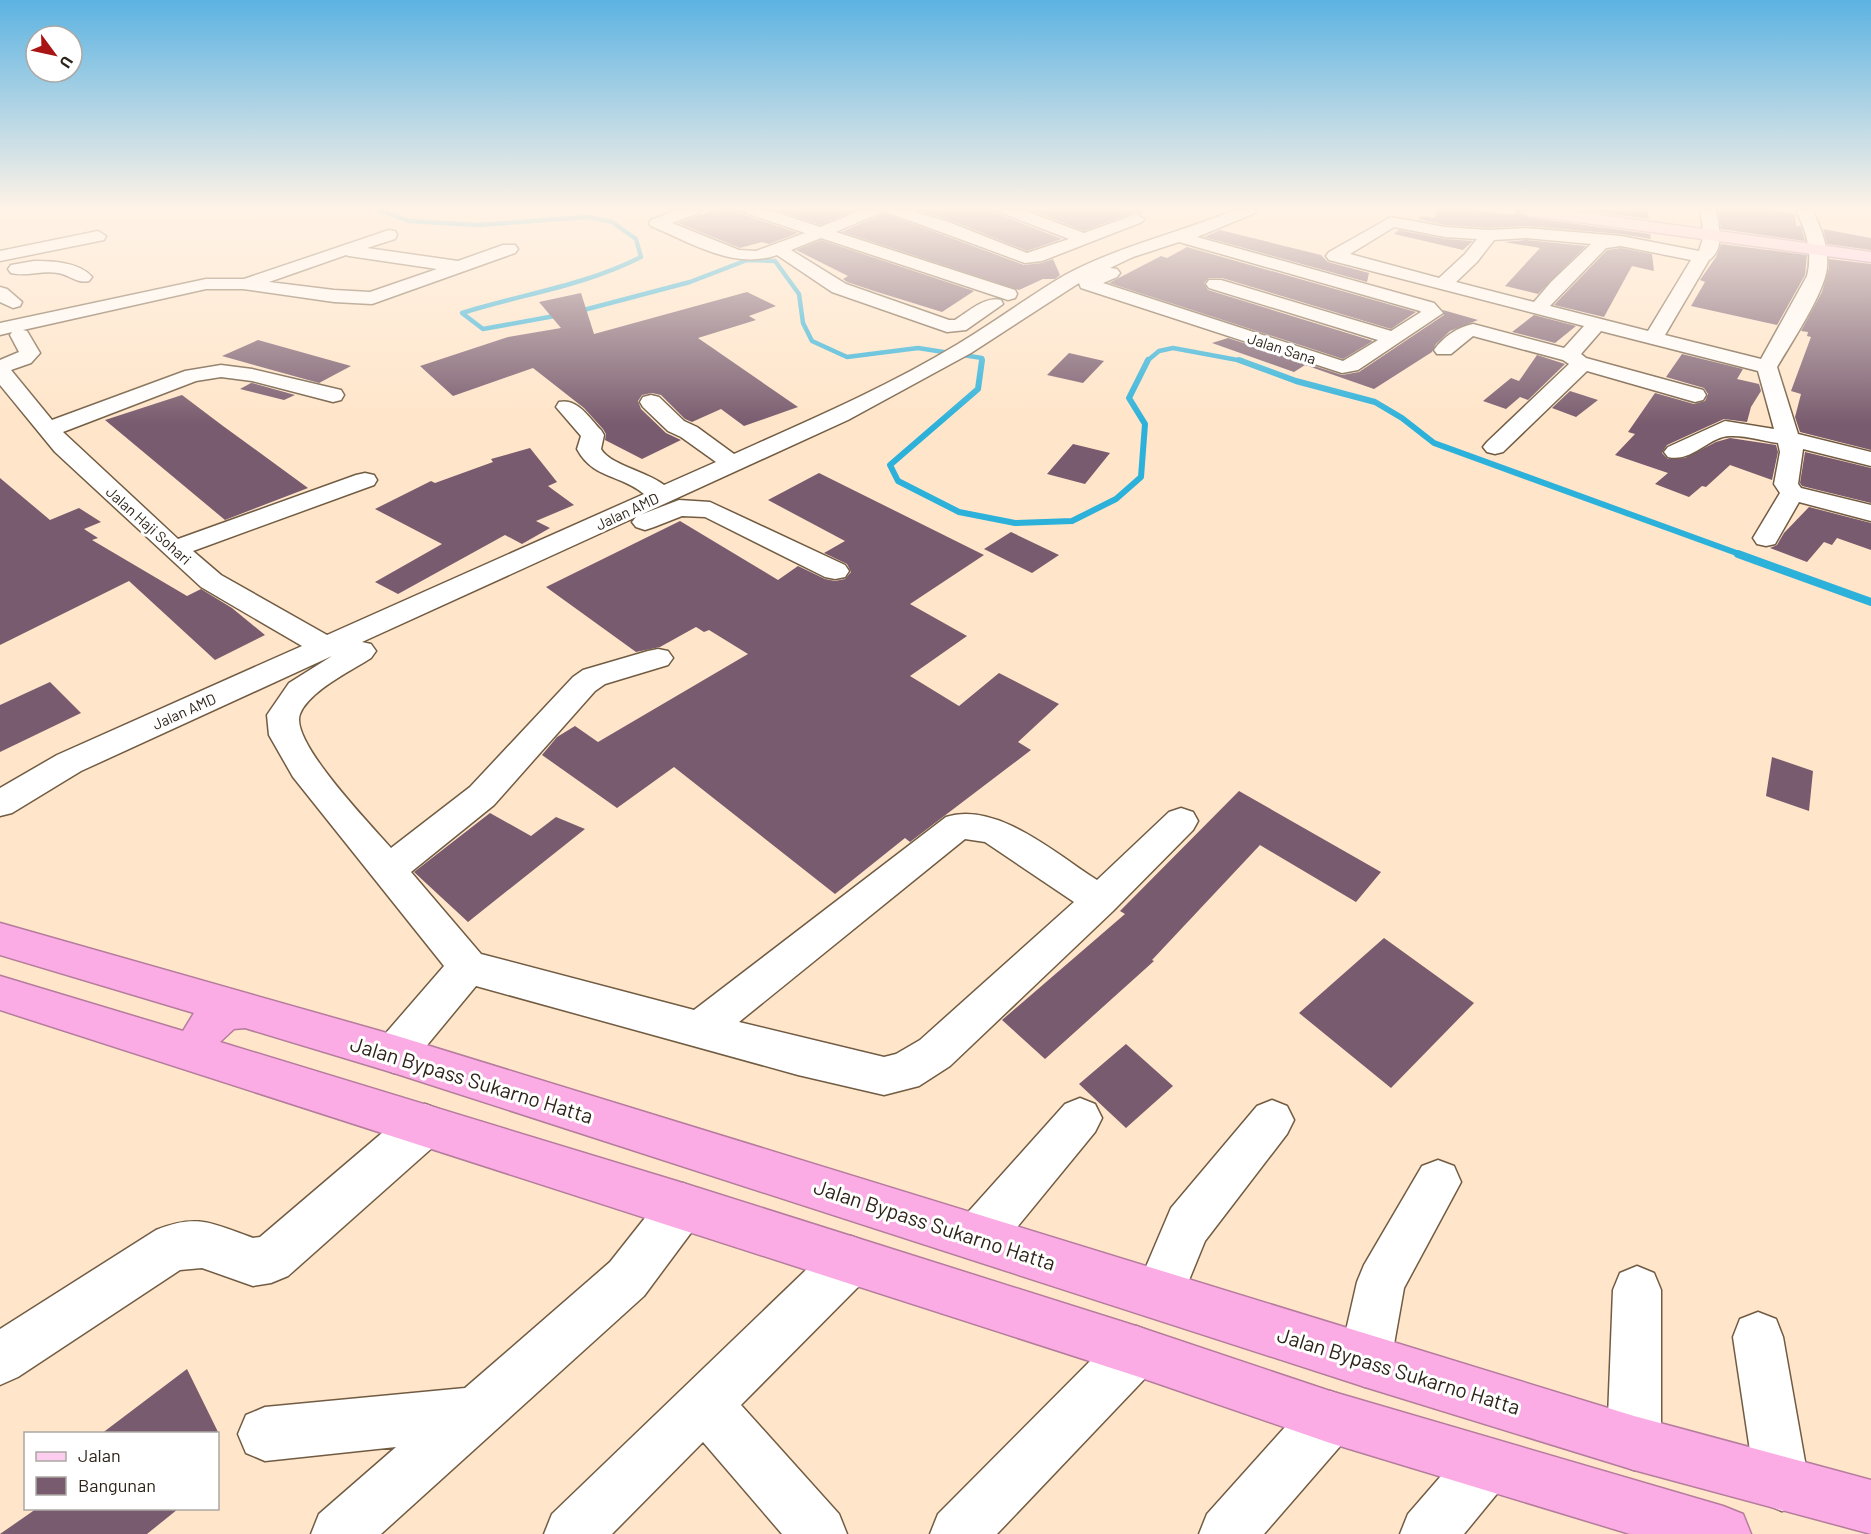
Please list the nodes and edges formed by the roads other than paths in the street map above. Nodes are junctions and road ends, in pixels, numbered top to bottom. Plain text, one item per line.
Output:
1 (250, 282) edge
2 (417, 282) edge
3 (829, 282) edge
4 (972, 282) edge
5 (1067, 282) edge
6 (1091, 282) edge
7 (1220, 282) edge
8 (1337, 282) edge
9 (1434, 282) edge
10 (1446, 282) edge
11 (1563, 282) edge
12 (1687, 282) edge
13 (1812, 282) edge
14 (243, 284) junction
15 (1215, 284) junction
16 (1443, 284) junction
17 (1164, 309) junction
18 (1538, 309) junction
19 (1596, 325) junction
20 (0, 329) edge
21 (20, 335) dead end
22 (1393, 338) junction
23 (1653, 339) junction
24 (1444, 350) dead end
25 (1575, 359) junction
26 (1767, 367) junction
27 (0, 368) edge
28 (333, 395) dead end
29 (1695, 395) dead end
30 (651, 402) dead end
31 (567, 408) dead end
32 (48, 430) junction
33 (1787, 438) junction
34 (1495, 447) dead end
35 (1676, 452) dead end
36 (1871, 459) edge
37 (732, 463) junction
38 (365, 480) dead end
39 (1792, 493) junction
40 (661, 495) junction
41 (1871, 513) edge
42 (1766, 538) dead end
43 (174, 549) junction
44 (835, 571) dead end
45 (326, 647) junction
46 (658, 658) dead end
47 (0, 804) edge
48 (1181, 821) dead end
49 (388, 870) junction
50 (1100, 901) junction
51 (0, 939) edge
52 (468, 967) junction
53 (133, 980) junction
54 (0, 993) edge
55 (244, 1011) junction
56 (93, 1023) junction
57 (701, 1028) junction
58 (394, 1054) junction
59 (204, 1056) junction
60 (1080, 1118) dead end
61 (1272, 1119) dead end
62 (425, 1125) junction
63 (1438, 1182) dead end
64 (683, 1206) junction
65 (978, 1237) junction
66 (851, 1260) junction
67 (1637, 1290) dead end
68 (1159, 1295) junction
69 (1758, 1337) dead end
70 (1136, 1351) junction
71 (0, 1359) edge
72 (1365, 1361) junction
73 (704, 1403) junction
74 (476, 1413) junction
75 (1330, 1417) junction
76 (265, 1434) dead end
77 (1634, 1443) junction
78 (1486, 1465) junction
79 (1782, 1484) junction
80 (1871, 1508) edge
81 (339, 1534) edge
82 (572, 1534) edge
83 (819, 1534) edge
84 (958, 1534) edge
85 (1227, 1534) edge
86 (1428, 1534) edge
87 (1723, 1534) edge

1 - 14 street
2 - 14 street
3 - 4 street
5 - 37 street, Jalan AMD
6 - 17 street, Jalan Sana
7 - 15 street
8 - 22 street, Jalan Sana
9 - 16 street
10 - 16 street
11 - 18 street
12 - 23 street
13 - 26 street
14 - 20 street
15 - 17 street
15 - 22 street
16 - 18 street
17 - 22 street, Jalan Sana
18 - 19 street
19 - 23 street
19 - 25 street
21 - 27 street
23 - 26 street
24 - 25 street
25 - 29 street
25 - 34 street
26 - 33 street
27 - 32 street, Jalan Haji Sohari
28 - 32 street
30 - 37 street
31 - 40 street
32 - 43 street, Jalan Haji Sohari
33 - 35 street
33 - 36 street
33 - 39 street
37 - 40 street, Jalan AMD
38 - 43 street
39 - 41 street
39 - 42 street
40 - 45 street, Jalan AMD
43 - 45 street, Jalan Haji Sohari
44 - 49 street
45 - 47 street, Jalan AMD
46 - 49 street
48 - 50 street
49 - 52 street
50 - 57 street
50 - 57 street
51 - 53 highway, Jalan Bypass Sukarno Hatta
52 - 57 street
52 - 58 street
53 - 55 highway, Jalan Bypass Sukarno Hatta
53 - 56 highway
54 - 56 highway
55 - 58 highway, Jalan Bypass Sukarno Hatta
55 - 59 highway
56 - 59 highway
58 - 65 highway, Jalan Bypass Sukarno Hatta
59 - 62 highway
60 - 65 street
61 - 68 street
62 - 64 highway
62 - 71 street
63 - 72 street
64 - 66 highway
64 - 74 street
65 - 68 highway, Jalan Bypass Sukarno Hatta
66 - 70 highway
66 - 73 street
67 - 77 street
68 - 72 highway, Jalan Bypass Sukarno Hatta
69 - 79 street
70 - 75 highway
70 - 84 street
72 - 77 highway, Jalan Bypass Sukarno Hatta
73 - 82 street
73 - 83 street
74 - 76 street
74 - 81 street
75 - 78 highway
75 - 85 street
77 - 79 highway, Jalan Bypass Sukarno Hatta
78 - 86 street
78 - 87 highway
79 - 80 highway, Jalan Bypass Sukarno Hatta

